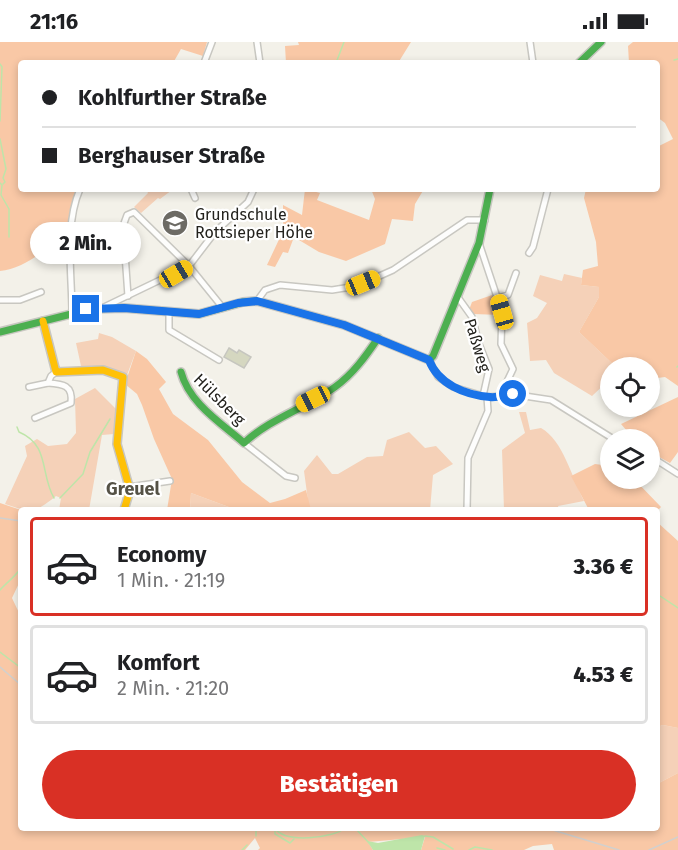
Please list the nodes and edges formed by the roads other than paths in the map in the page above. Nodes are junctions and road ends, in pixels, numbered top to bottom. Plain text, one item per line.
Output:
1 (212, 42) edge
2 (257, 42) edge
3 (530, 42) edge
4 (601, 42) edge
5 (205, 60) edge
6 (260, 60) edge
7 (533, 60) edge
8 (582, 60) edge
9 (79, 192) edge
10 (192, 192) edge
11 (253, 192) edge
12 (490, 192) edge
13 (547, 192) edge
14 (195, 198) dead end
15 (485, 220) junction
16 (479, 243) junction
17 (529, 253) dead end
18 (189, 266) junction
19 (516, 273) dead end
20 (41, 292) dead end
21 (128, 296) junction
22 (457, 296) junction
23 (498, 298) junction
24 (0, 300) edge
25 (257, 301) junction
26 (103, 308) junction
27 (223, 308) junction
28 (169, 312) junction
29 (72, 314) junction
30 (43, 321) junction
31 (0, 332) edge
32 (378, 338) junction
33 (219, 360) dead end
34 (429, 360) junction
35 (56, 372) junction
36 (181, 372) dead end
37 (48, 383) junction
38 (29, 387) dead end
39 (485, 396) junction
40 (500, 396) junction
41 (35, 418) dead end
42 (600, 430) edge
43 (244, 443) junction
44 (660, 462) edge
45 (678, 474) edge
46 (295, 478) dead end
47 (170, 482) dead end
48 (129, 487) junction
49 (125, 507) edge
50 (467, 507) edge

1 - 5 street
2 - 6 street
3 - 7 street
4 - 8 street
9 - 29 street
10 - 14 street
11 - 18 street
12 - 15 street
13 - 17 street
15 - 16 street
15 - 25 street
16 - 22 street
16 - 23 street
18 - 21 street
18 - 21 street
18 - 27 street
19 - 23 street
20 - 24 street
21 - 26 street
22 - 34 street
22 - 39 street, Paßweg
23 - 40 street
25 - 27 street
25 - 32 street
26 - 28 street
26 - 29 street
27 - 28 street
28 - 33 street
29 - 30 street
30 - 31 street
30 - 35 street
32 - 34 street
32 - 43 street, Hülsberg
34 - 39 street
35 - 37 street
35 - 48 street
36 - 43 street, Hülsberg
37 - 38 street
37 - 41 street
39 - 40 street
39 - 50 street, Paßweg
40 - 42 street
43 - 46 street, Hülsberg
44 - 45 street
47 - 48 street
48 - 49 street

